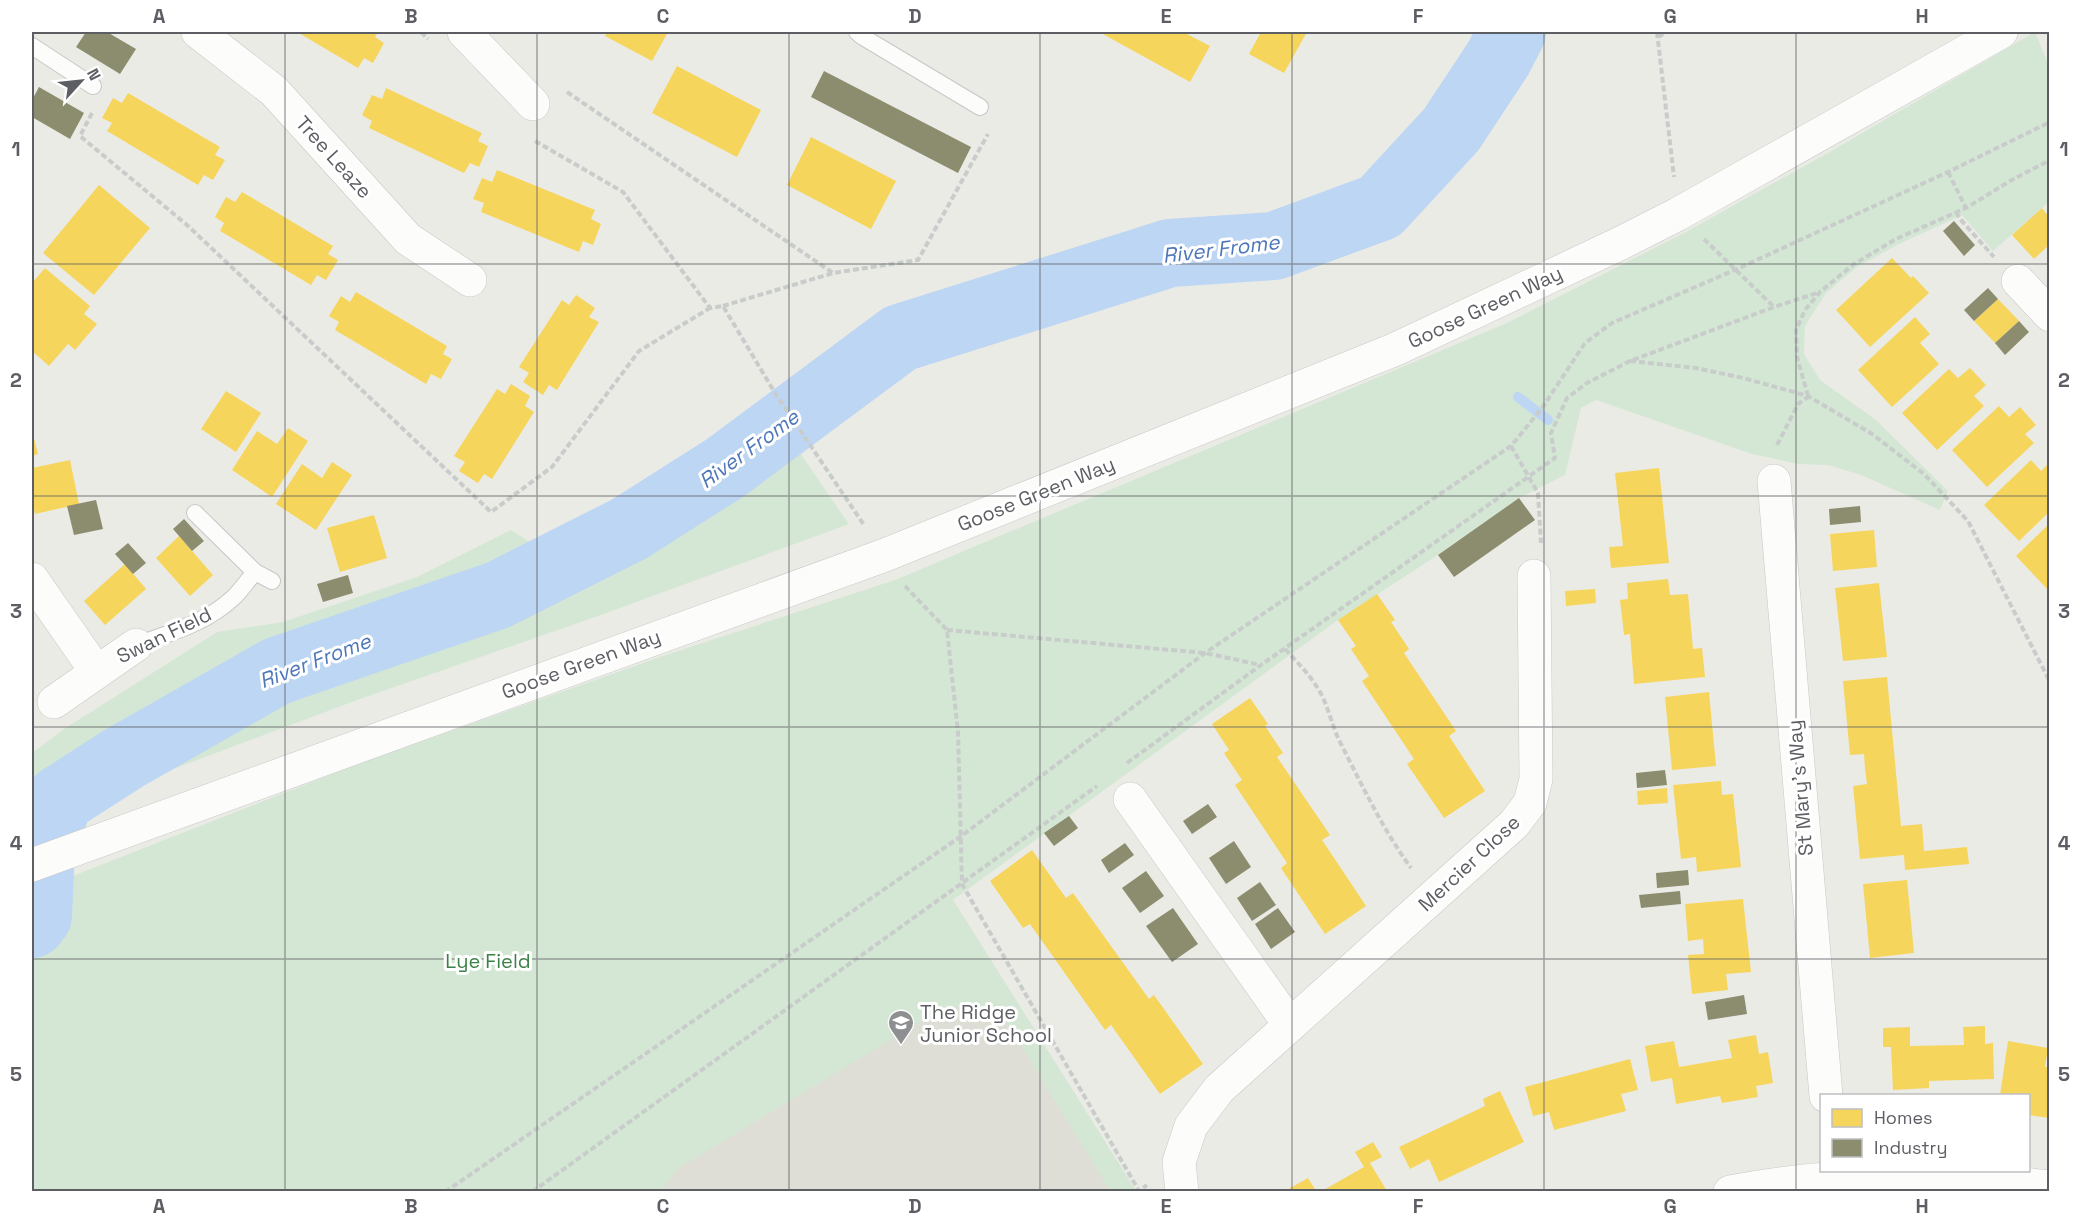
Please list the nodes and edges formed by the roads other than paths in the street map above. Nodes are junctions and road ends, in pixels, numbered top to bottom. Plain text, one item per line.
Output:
1 (198, 32) edge
2 (465, 32) edge
3 (857, 32) edge
4 (2001, 32) edge
5 (32, 46) edge
6 (93, 86) road end
7 (532, 104) dead end
8 (980, 107) road end
9 (470, 280) dead end
10 (2018, 280) road end
11 (2049, 312) edge
12 (1774, 481) road end
13 (195, 513) dead end
14 (255, 572) junction
15 (1534, 576) road end
16 (32, 579) edge
17 (272, 581) dead end
18 (136, 645) joint
19 (96, 671) junction
20 (54, 702) dead end
21 (1125, 784) road end
22 (32, 865) edge
23 (1290, 1025) junction
24 (1826, 1094) edge
25 (1833, 1175) edge
26 (2049, 1187) edge
27 (1182, 1191) edge
28 (1730, 1191) edge

1 - 9 street, Tree Leaze
2 - 7 street
3 - 8 lane
4 - 22 street, Goose Green Way
5 - 6 lane
10 - 11 street
12 - 24 street, St Mary's Way
13 - 14 lane
14 - 17 lane
14 - 18 lane, Swan Field
15 - 23 street, Mercier Close
16 - 19 street, Swan Field
18 - 19 street, Swan Field
19 - 20 street, Swan Field
21 - 23 street
23 - 27 street, Mercier Close
25 - 26 street
25 - 28 street

